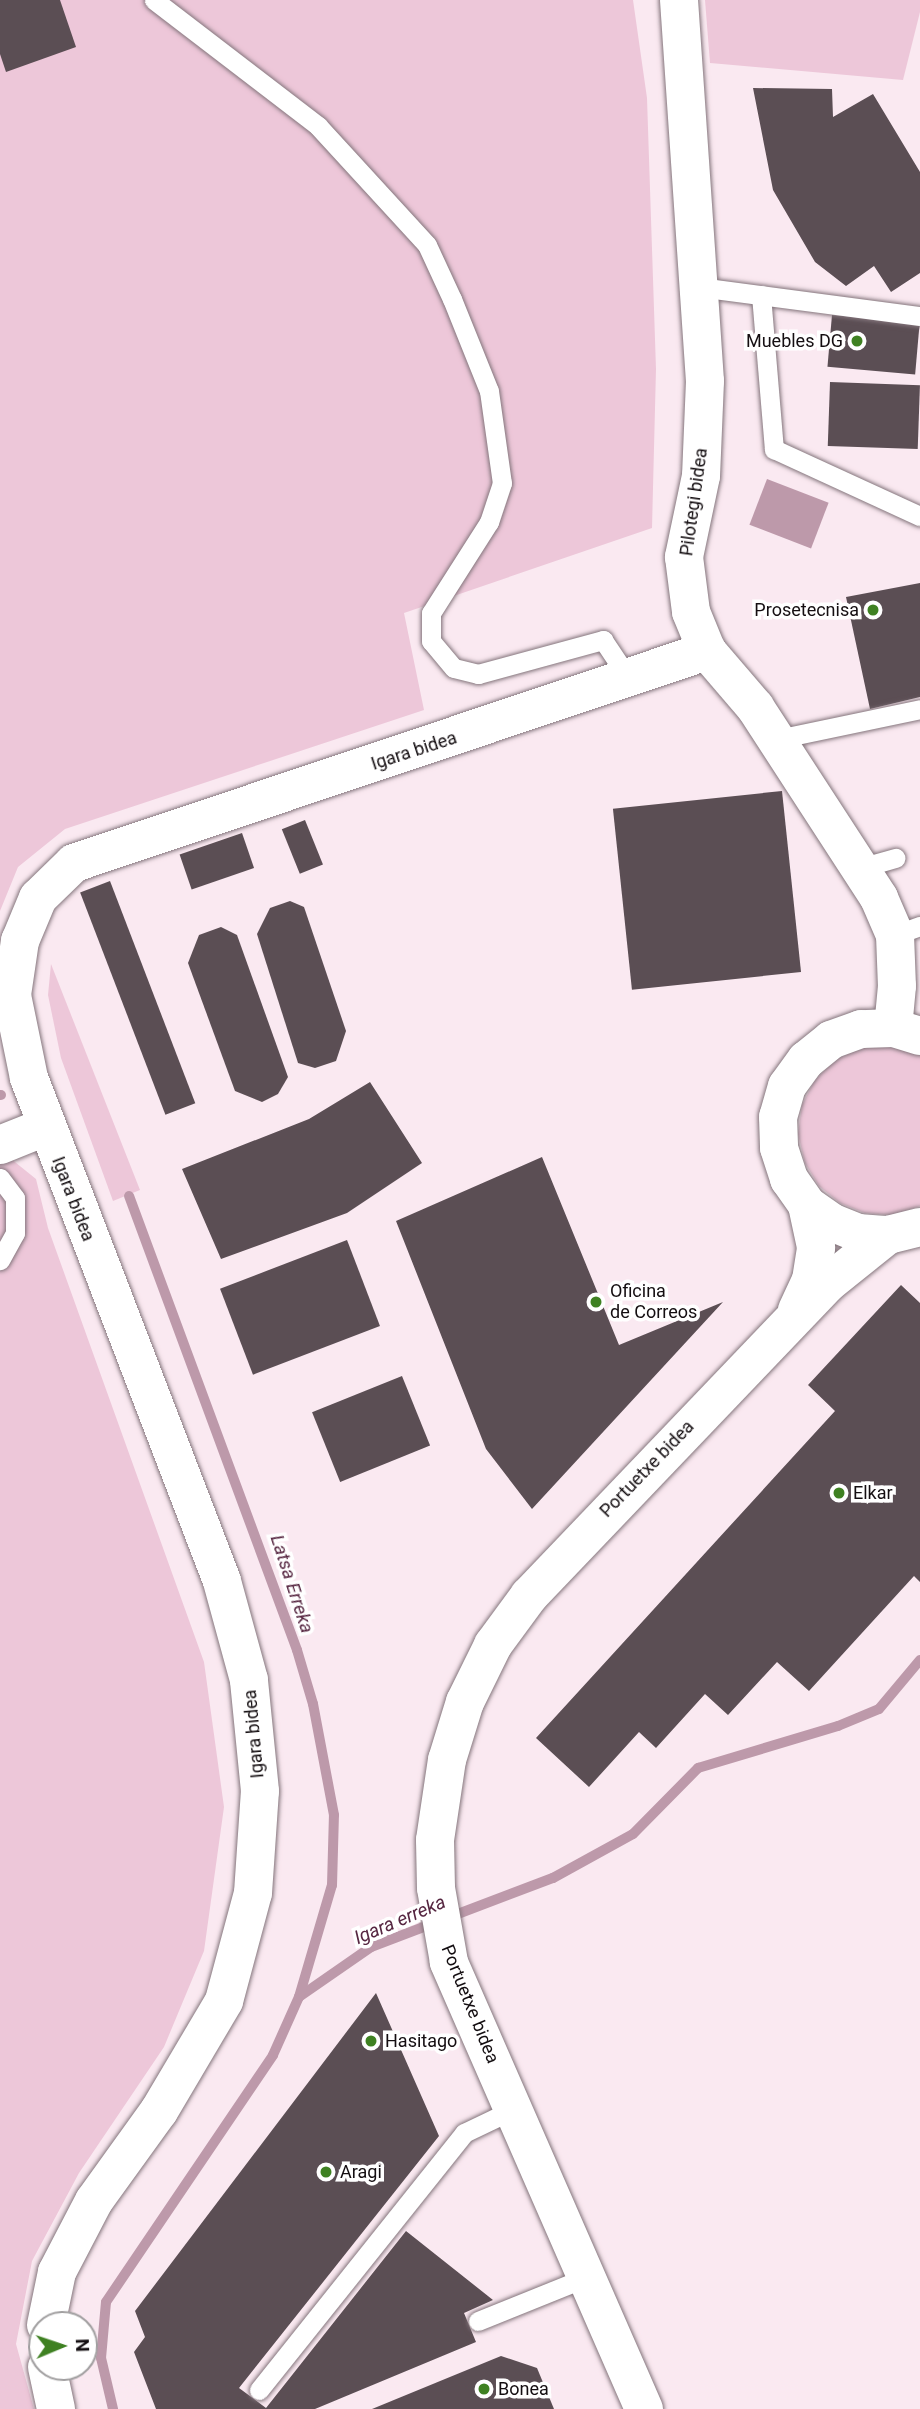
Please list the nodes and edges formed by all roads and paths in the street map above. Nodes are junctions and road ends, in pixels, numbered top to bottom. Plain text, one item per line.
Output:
1 (155, 0) edge
2 (679, 0) edge
3 (699, 287) junction
4 (761, 295) junction
5 (920, 316) edge
6 (920, 516) edge
7 (707, 651) junction
8 (629, 679) junction
9 (920, 709) edge
10 (777, 739) junction
11 (896, 858) dead end
12 (860, 868) junction
13 (908, 930) edge
14 (906, 1032) edge
15 (46, 1127) junction
16 (0, 1145) edge
17 (0, 1178) edge
18 (807, 1205) junction
19 (904, 1231) edge
20 (0, 1260) edge
21 (793, 1318) junction
22 (514, 2109) junction
23 (587, 2277) junction
24 (49, 2311) edge
25 (478, 2321) dead end
26 (50, 2381) edge
27 (259, 2390) dead end
28 (56, 2409) edge
29 (644, 2409) edge

1 - 8 lane
2 - 3 street, Pilotegi bidea
3 - 4 lane
3 - 7 street, Pilotegi bidea
4 - 5 lane
4 - 6 lane
7 - 8 street, Igara bidea
7 - 10 street, Pilotegi bidea
8 - 15 street, Igara bidea
9 - 10 lane
10 - 12 street, Pilotegi bidea
11 - 12 lane
12 - 13 street, Pilotegi bidea
13 - 14 street, Pilotegi bidea
14 - 18 street
15 - 16 street
15 - 24 street, Igara bidea
17 - 20 lane
18 - 19 street
18 - 21 street, Portuetxe bidea
19 - 21 street, Portuetxe bidea
21 - 22 street, Portuetxe bidea
22 - 23 street, Portuetxe bidea
22 - 27 lane
23 - 25 lane
23 - 29 street, Portuetxe bidea
26 - 28 street

